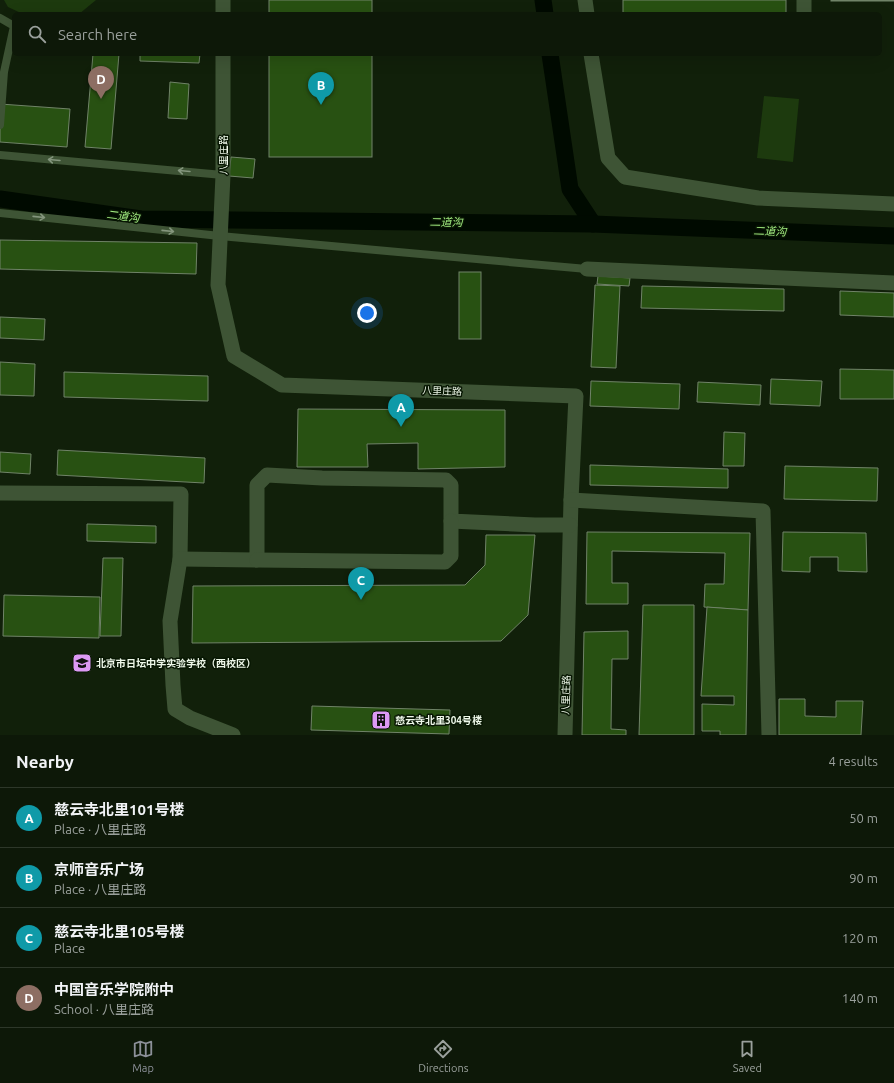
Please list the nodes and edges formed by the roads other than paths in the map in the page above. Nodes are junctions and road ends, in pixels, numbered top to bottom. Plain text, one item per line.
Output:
1 (223, 0) edge
2 (585, 0) edge
3 (804, 0) edge
4 (223, 12) edge
5 (587, 12) edge
6 (804, 12) edge
7 (0, 18) edge
8 (12, 25) edge
9 (12, 35) edge
10 (223, 56) edge
11 (591, 56) edge
12 (0, 125) edge
13 (0, 155) edge
14 (223, 175) junction
15 (894, 204) edge
16 (0, 213) edge
17 (220, 236) junction
18 (587, 269) joint
19 (894, 283) edge
20 (0, 493) edge
21 (571, 500) junction
22 (451, 521) junction
23 (570, 525) junction
24 (180, 560) junction
25 (257, 560) junction
26 (233, 735) edge
27 (565, 735) edge
28 (770, 735) edge

1 - 4 street
2 - 5 street
3 - 6 street
7 - 8 lane
9 - 12 lane
10 - 14 street, 八里庄路
11 - 15 street
14 -> 13 lane
14 - 17 street, 八里庄路
16 -> 17 lane
17 - 18 lane
17 - 21 street, 八里庄路
18 - 19 street
20 - 24 street
21 - 23 street, 八里庄路
21 - 28 street
22 - 23 street
22 - 25 street
22 - 25 street
23 - 27 street, 八里庄路
24 - 25 street
24 - 26 street

